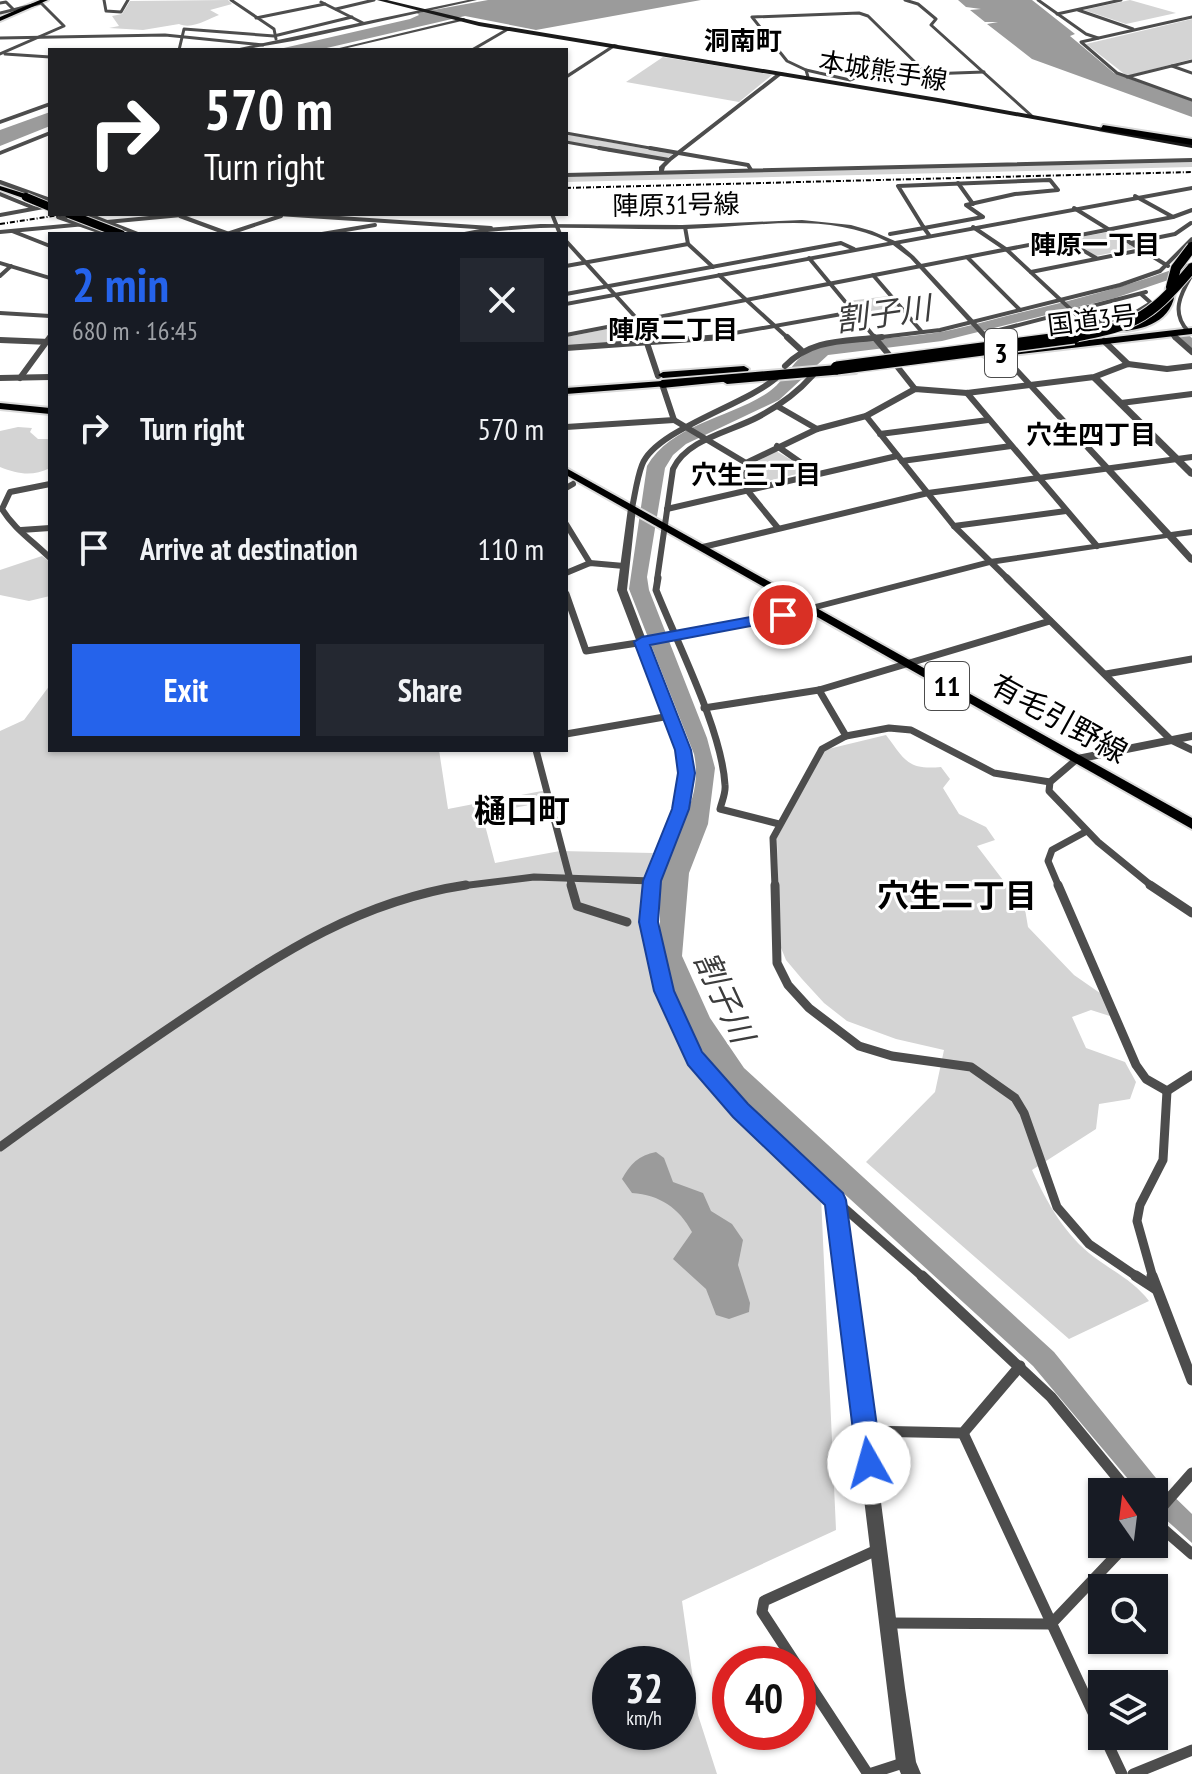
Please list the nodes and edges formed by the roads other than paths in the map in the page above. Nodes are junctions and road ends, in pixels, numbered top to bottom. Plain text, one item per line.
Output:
1 (14, 0) edge
2 (104, 0) edge
3 (129, 0) edge
4 (156, 0) edge
5 (231, 0) edge
6 (319, 0) edge
7 (377, 0) edge
8 (387, 0) edge
9 (475, 0) edge
10 (905, 0) edge
11 (1038, 0) edge
12 (1121, 0) edge
13 (43, 1) edge
14 (6, 2) edge
15 (0, 3) edge
16 (325, 4) junction
17 (13, 9) junction
18 (335, 9) junction
19 (1078, 9) junction
20 (422, 10) junction
21 (1057, 14) junction
22 (0, 16) edge
23 (352, 17) junction
24 (1192, 17) edge
25 (256, 18) junction
26 (460, 19) junction
27 (363, 23) junction
28 (509, 29) junction
29 (1135, 30) junction
30 (43, 35) junction
31 (274, 36) junction
32 (182, 37) junction
33 (0, 38) edge
34 (1098, 38) junction
35 (279, 43) junction
36 (263, 45) junction
37 (616, 46) junction
38 (179, 48) edge
39 (244, 48) edge
40 (341, 48) edge
41 (475, 48) edge
42 (0, 54) edge
43 (48, 57) edge
44 (1192, 61) edge
45 (1172, 66) junction
46 (919, 68) junction
47 (984, 72) junction
48 (780, 73) junction
49 (807, 73) junction
50 (1192, 73) edge
51 (568, 76) edge
52 (1126, 77) junction
53 (1192, 100) edge
54 (48, 105) edge
55 (1034, 116) junction
56 (0, 122) edge
57 (1103, 128) joint
58 (568, 133) edge
59 (48, 134) edge
60 (40, 136) junction
61 (48, 138) edge
62 (568, 142) edge
63 (1190, 143) edge
64 (0, 153) edge
65 (678, 153) junction
66 (669, 160) junction
67 (1192, 160) edge
68 (751, 170) junction
69 (661, 173) junction
70 (568, 175) edge
71 (958, 183) junction
72 (0, 185) edge
73 (1192, 188) edge
74 (0, 194) edge
75 (1135, 196) junction
76 (48, 203) edge
77 (48, 203) edge
78 (48, 204) edge
79 (973, 204) junction
80 (34, 208) junction
81 (1074, 208) junction
82 (1192, 210) edge
83 (0, 215) edge
84 (67, 216) edge
85 (74, 216) edge
86 (92, 216) edge
87 (156, 216) edge
88 (181, 216) edge
89 (280, 216) edge
90 (309, 216) edge
91 (552, 216) edge
92 (401, 217) edge
93 (1173, 217) junction
94 (106, 221) junction
95 (377, 222) junction
96 (1192, 223) edge
97 (78, 224) junction
98 (554, 225) junction
99 (685, 227) junction
100 (973, 227) junction
101 (491, 228) junction
102 (11, 230) junction
103 (1109, 230) junction
104 (926, 231) junction
105 (0, 232) edge
106 (101, 232) edge
107 (116, 232) edge
108 (133, 232) edge
109 (223, 232) edge
110 (234, 232) edge
111 (331, 232) edge
112 (381, 232) edge
113 (480, 232) edge
114 (559, 232) edge
115 (892, 238) junction
116 (1064, 238) junction
117 (1192, 239) edge
118 (568, 243) edge
119 (1131, 243) junction
120 (688, 244) junction
121 (48, 245) edge
122 (1192, 247) edge
123 (854, 249) junction
124 (1007, 250) junction
125 (1142, 250) junction
126 (967, 257) junction
127 (809, 258) junction
128 (1096, 258) junction
129 (0, 263) edge
130 (586, 263) junction
131 (11, 266) junction
132 (568, 266) edge
133 (921, 266) junction
134 (1169, 266) junction
135 (713, 267) junction
136 (1188, 270) edge
137 (1031, 272) junction
138 (719, 275) junction
139 (873, 275) junction
140 (0, 276) edge
141 (1192, 276) edge
142 (48, 277) edge
143 (830, 284) junction
144 (608, 286) junction
145 (568, 294) edge
146 (615, 294) junction
147 (1172, 299) junction
148 (747, 300) junction
149 (1061, 300) junction
150 (568, 304) edge
151 (1020, 310) junction
152 (1072, 310) junction
153 (853, 312) junction
154 (0, 313) edge
155 (48, 316) edge
156 (639, 321) junction
157 (973, 322) junction
158 (1086, 323) junction
159 (777, 327) junction
160 (1190, 329) edge
161 (922, 332) junction
162 (1095, 332) junction
163 (1170, 333) junction
164 (568, 335) edge
165 (986, 336) junction
166 (874, 338) junction
167 (0, 340) edge
168 (48, 340) edge
169 (48, 341) edge
170 (1104, 341) junction
171 (646, 344) junction
172 (568, 348) edge
173 (801, 350) junction
174 (1192, 352) edge
175 (1001, 353) junction
176 (890, 357) junction
177 (1128, 364) junction
178 (830, 366) junction
179 (1192, 366) edge
180 (783, 372) junction
181 (811, 375) junction
182 (48, 377) edge
183 (1094, 377) junction
184 (0, 378) edge
185 (20, 378) junction
186 (660, 380) junction
187 (568, 384) edge
188 (1031, 385) junction
189 (915, 389) junction
190 (568, 391) edge
191 (967, 393) junction
192 (1191, 394) edge
193 (1121, 403) junction
194 (0, 404) edge
195 (48, 405) edge
196 (777, 406) junction
197 (48, 411) edge
198 (866, 416) junction
199 (674, 420) junction
200 (988, 420) junction
201 (568, 427) edge
202 (687, 429) junction
203 (817, 429) junction
204 (880, 434) junction
205 (706, 439) junction
206 (777, 446) junction
207 (1011, 446) junction
208 (1192, 457) edge
209 (900, 459) junction
210 (1176, 459) junction
211 (568, 461) edge
212 (746, 463) junction
213 (1108, 469) junction
214 (817, 474) junction
215 (1192, 474) edge
216 (1038, 478) junction
217 (569, 479) edge
218 (48, 484) edge
219 (747, 490) junction
220 (928, 493) junction
221 (667, 509) junction
222 (636, 510) junction
223 (1066, 511) junction
224 (9, 522) junction
225 (662, 525) junction
226 (0, 526) edge
227 (954, 526) junction
228 (568, 527) edge
229 (48, 528) edge
230 (778, 528) junction
231 (21, 530) junction
232 (1192, 532) edge
233 (1170, 536) junction
234 (1097, 546) junction
235 (703, 547) junction
236 (48, 556) edge
237 (1192, 560) edge
238 (990, 562) junction
239 (590, 563) junction
240 (624, 566) junction
241 (568, 572) edge
242 (568, 600) edge
243 (810, 609) junction
244 (1050, 621) junction
245 (675, 637) junction
246 (645, 642) junction
247 (1192, 659) edge
248 (904, 663) junction
249 (1106, 674) junction
250 (819, 690) junction
251 (704, 708) junction
252 (670, 716) junction
253 (568, 734) edge
254 (846, 736) junction
255 (1192, 736) edge
256 (1171, 740) junction
257 (1192, 750) edge
258 (537, 752) edge
259 (1077, 759) junction
260 (1050, 782) junction
261 (779, 824) junction
262 (1192, 824) edge
263 (1085, 832) junction
264 (570, 875) junction
265 (652, 881) junction
266 (1192, 913) edge
267 (627, 922) dead end
268 (1192, 1075) edge
269 (1167, 1091) junction
270 (0, 1147) edge
271 (835, 1200) junction
272 (1156, 1289) junction
273 (1020, 1366) junction
274 (1192, 1380) edge
275 (866, 1431) junction
276 (963, 1433) junction
277 (1189, 1476) edge
278 (1118, 1478) edge
279 (1168, 1501) edge
280 (1168, 1528) edge
281 (880, 1548) junction
282 (1192, 1554) edge
283 (1114, 1558) edge
284 (889, 1623) junction
285 (1051, 1624) junction
286 (784, 1646) edge
287 (816, 1694) edge
288 (1088, 1702) edge
289 (1111, 1750) edge
290 (1192, 1750) edge
291 (909, 1768) edge
292 (869, 1774) edge
293 (1122, 1774) edge
294 (1133, 1774) edge

1 - 14 street
2 - 3 street
3 - 4 street
5 - 25 street
6 - 16 street
7 - 18 street
7 - 20 main road, 本城熊手線
8 - 20 main road, 本城熊手線
9 - 20 street
10 - 47 street
11 - 21 street
12 - 19 street
13 - 17 street
13 - 22 highway
13 - 30 street
14 - 15 street
14 - 17 street
16 - 18 street
16 - 25 street
17 - 22 street
18 - 23 street
19 - 21 street
19 - 29 street
20 - 26 main road, 本城熊手線
20 - 27 street
21 - 34 street
23 - 27 street
23 - 31 street
24 - 29 street
25 - 31 street
26 - 28 main road, 本城熊手線
26 - 37 main road, 本城熊手線
26 - 40 street
27 - 35 street
28 - 37 main road, 本城熊手線
28 - 41 street
29 - 34 street
30 - 32 street
30 - 33 street
30 - 42 street
31 - 32 street
31 - 35 street
32 - 36 street
32 - 38 street
34 - 52 street
35 - 36 street
36 - 39 street
37 - 48 main road, 本城熊手線
37 - 51 street
42 - 43 street
44 - 45 street
45 - 50 street
45 - 52 street
46 - 47 street
46 - 49 street
46 - 49 street
47 - 55 street
48 - 49 main road, 本城熊手線
48 - 55 main road, 本城熊手線
48 - 65 street
49 - 55 main road, 本城熊手線
52 - 53 street
54 - 56 street
55 - 57 main road, 本城熊手線
55 - 63 main road, 本城熊手線
57 - 63 highway
58 - 65 street
59 - 60 street
60 - 61 street
60 - 64 street
62 - 66 street
65 - 66 street
65 - 68 street
66 - 69 street
67 - 68 street
68 - 69 street
69 - 70 street
71 - 79 street
71 - 79 street
71 - 104 street
72 - 76 main road, bridge
72 - 77 street
73 - 75 street
74 - 80 street
75 - 81 street
75 - 93 street
78 - 80 street
79 - 104 street
80 - 83 street
81 - 100 street
81 - 103 street
82 - 93 street
84 - 97 street
85 - 107 main road, bridge
86 - 94 street
87 - 94 street
88 - 109 street
89 - 110 street
90 - 95 street
91 - 98 street
92 - 95 street
92 - 101 street
93 - 96 street
93 - 103 street
94 - 97 street
94 - 108 street
95 - 111 street
95 - 112 street
96 - 119 street
97 - 102 street
97 - 106 street
98 - 99 street, 陣原31号線
98 - 101 street, 陣原31号線
98 - 114 street
99 - 115 street, 陣原31号線
99 - 120 street
100 - 104 street
100 - 124 street
101 - 113 street, 陣原31号線
102 - 105 street
102 - 121 street
103 - 116 street
103 - 119 street
104 - 115 street
115 - 123 street
115 - 133 street
116 - 124 street
116 - 128 street
117 - 134 street
118 - 130 street
119 - 125 street
120 - 130 street
120 - 135 street
122 - 147 highway, 3, bridge
123 - 127 street
123 - 135 street
124 - 126 street
124 - 137 street
125 - 128 street
125 - 134 street
126 - 133 street
126 - 151 street
127 - 138 street
127 - 143 street
128 - 137 street
129 - 131 street
130 - 132 street
130 - 144 street
131 - 140 street
131 - 142 street
133 - 139 street
133 - 157 street
134 - 136 street, bridge
134 - 149 street
135 - 144 street
136 - 141 street
136 - 178 highway, 3, bridge
137 - 149 street
138 - 146 street
138 - 148 street
139 - 143 street
139 - 161 street
141 - 147 street
143 - 148 street
143 - 153 street
144 - 145 street
144 - 146 street
146 - 150 street
146 - 156 street
147 - 160 street
147 - 162 highway, 3
148 - 156 street
148 - 159 street
149 - 151 street
149 - 152 street
151 - 157 street
152 - 158 street
152 - 158 street
152 - 165 street
153 - 159 street
153 - 166 street
154 - 155 street
156 - 164 street
156 - 171 street
157 - 161 street
157 - 165 street
158 - 162 street
159 - 171 street
159 - 173 street
160 - 162 highway, 国道3号 / 3
160 - 163 highway, 国道3号 / 3
161 - 166 street
162 - 165 highway, 国道3号 / 3
163 - 170 highway, 国道3号 / 3
163 - 174 street
165 - 175 street
165 - 176 highway, 国道3号 / 3
166 - 173 street
166 - 176 street
167 - 168 street
169 - 185 street
170 - 175 highway, 国道3号 / 3
170 - 177 street
171 - 172 street
171 - 186 street
173 - 180 street
175 - 176 highway, 国道3号 / 3
175 - 188 street
176 - 178 highway, 国道3号 / 3
176 - 181 highway, 国道3号 / 3
176 - 189 street
177 - 179 street
177 - 183 street
178 - 180 highway, 3
180 - 181 highway, 国道3号 / 3
180 - 186 highway, 3
180 - 202 street
181 - 196 street
182 - 185 street
183 - 188 street
183 - 193 street
184 - 185 street
186 - 187 highway, 3
186 - 190 highway, 3
186 - 199 street
188 - 191 street
188 - 213 street
189 - 191 street
189 - 198 street
191 - 200 street
192 - 193 street
193 - 210 street
194 - 195 highway
194 - 197 highway
196 - 203 street
196 - 205 street
198 - 203 street
198 - 204 street
199 - 201 street
199 - 202 street
200 - 204 street
200 - 207 street
202 - 205 street
202 - 222 street
203 - 206 street
204 - 209 street
205 - 212 street
205 - 221 street
206 - 212 street
206 - 214 street
207 - 209 street
207 - 216 street
208 - 210 street
209 - 214 street
209 - 220 street
210 - 213 street
210 - 215 street
211 - 222 main road
212 - 219 street
213 - 216 street
213 - 233 street
214 - 219 street
216 - 220 street
216 - 223 street
217 - 222 main road
218 - 224 street
219 - 221 street
219 - 230 street
220 - 227 street
220 - 230 street
221 - 225 street
222 - 225 main road, 有毛引野線 / 11
222 - 240 street
223 - 227 street
223 - 234 street
224 - 226 street
224 - 231 street
225 - 235 main road, 有毛引野線 / 11
225 - 245 street
227 - 238 street
228 - 239 street
229 - 231 street
230 - 235 street
231 - 236 street
232 - 233 street
233 - 234 street
233 - 237 street
234 - 238 street
235 - 243 main road, 有毛引野線 / 11
238 - 243 street
238 - 244 street
239 - 240 street
239 - 241 street
240 - 246 street
242 - 246 street
243 - 245 street
243 - 248 main road, 有毛引野線 / 11
244 - 248 street
244 - 249 street
245 - 246 street
245 - 251 street
246 - 252 street
247 - 249 street
248 - 250 street
248 - 259 main road, 有毛引野線 / 11
249 - 256 street
250 - 251 street
250 - 254 street
251 - 261 street
252 - 253 street
252 - 265 street
254 - 260 street
254 - 261 street
255 - 256 street
256 - 257 street
256 - 259 street
258 - 264 street
259 - 260 street
259 - 262 main road, 有毛引野線 / 11
260 - 263 street
261 - 272 street
263 - 266 street
263 - 269 street
264 - 265 street
264 - 267 street
264 - 270 street
265 - 271 street
268 - 269 street
269 - 272 street
271 - 273 street
271 - 275 street
272 - 274 street
273 - 276 street
273 - 278 street
275 - 276 street
275 - 281 street
276 - 285 street
277 - 279 street
280 - 282 street
281 - 284 street
281 - 286 street
283 - 285 street
284 - 285 street
284 - 291 street
285 - 288 street
287 - 292 street
289 - 293 street
290 - 294 street
291 - 292 street

